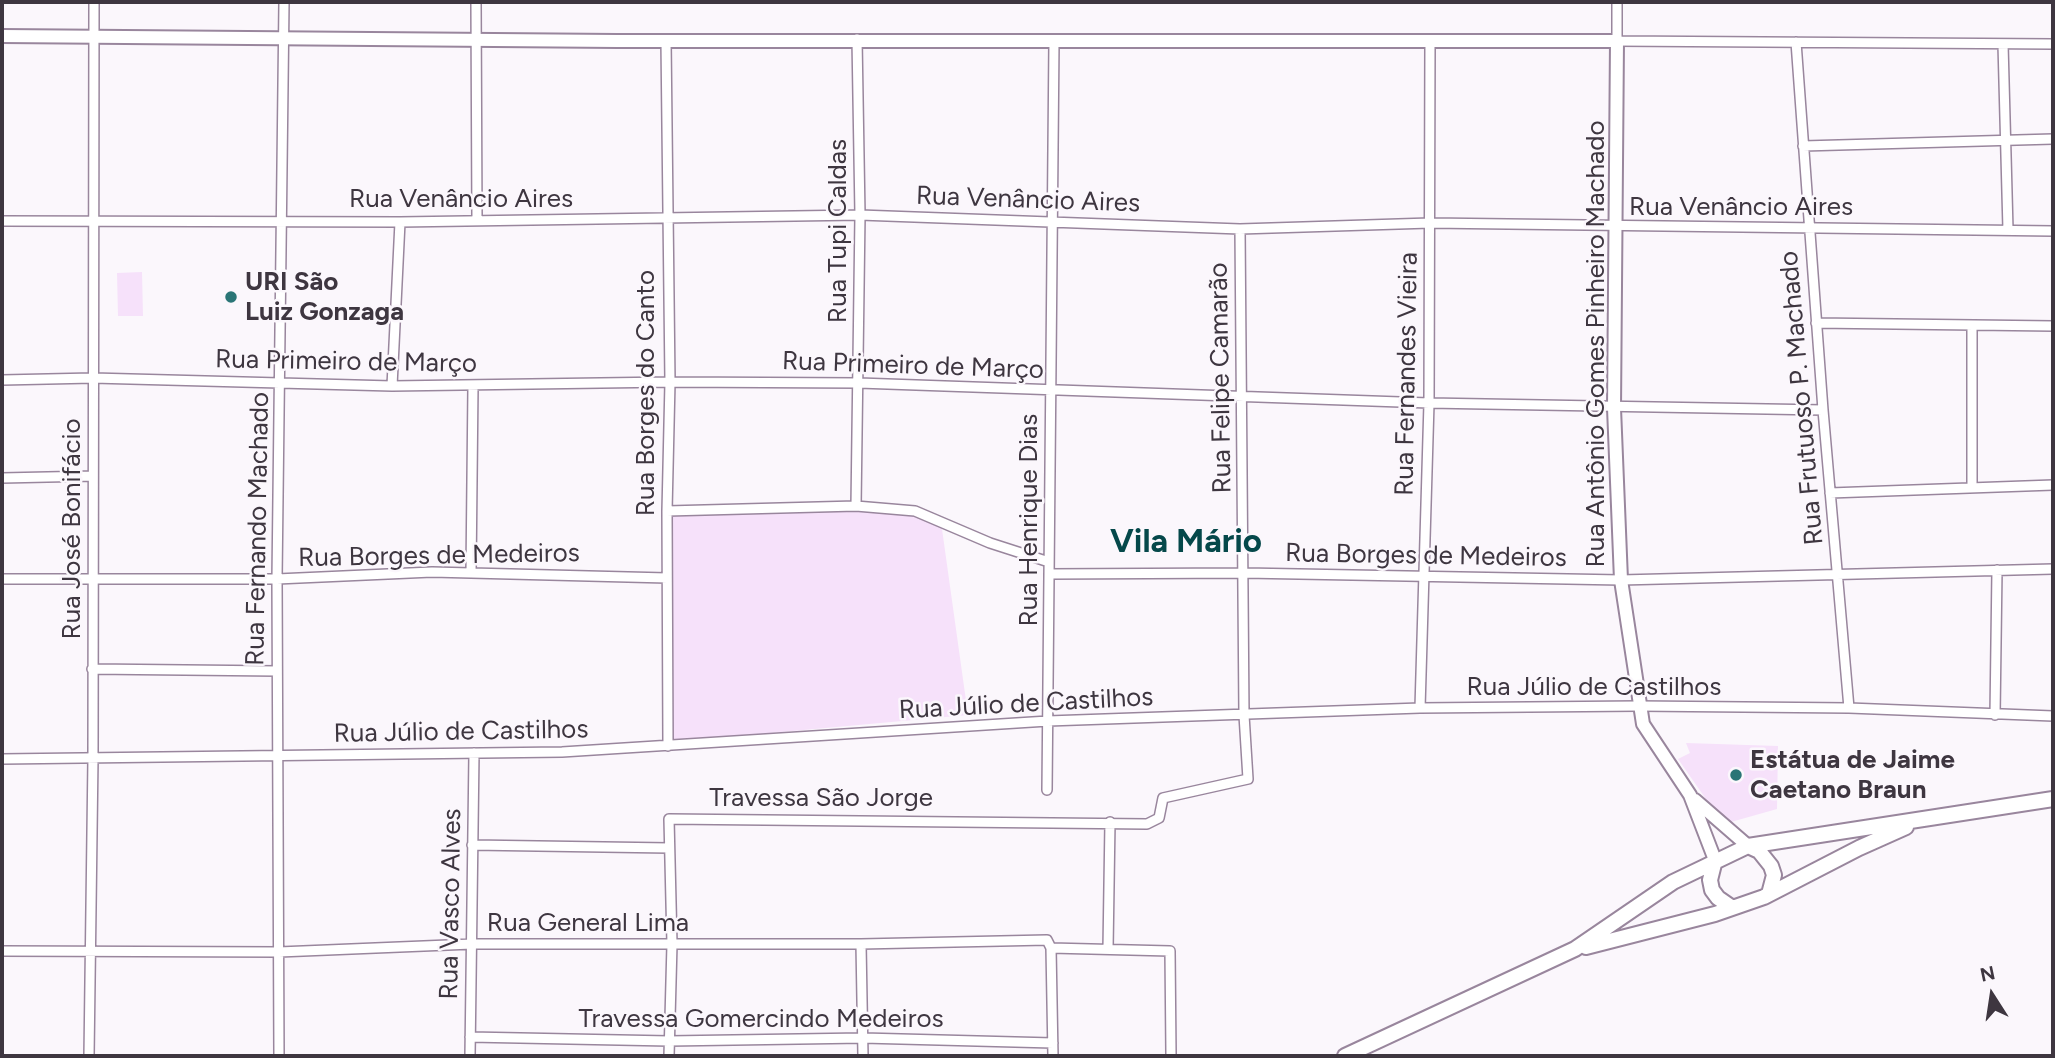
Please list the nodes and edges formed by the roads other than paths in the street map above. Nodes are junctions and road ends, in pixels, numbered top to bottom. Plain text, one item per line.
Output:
1 (94, 2) edge
2 (284, 2) edge
3 (477, 2) edge
4 (1617, 2) edge
5 (94, 35) junction
6 (2, 36) edge
7 (283, 36) junction
8 (477, 38) junction
9 (857, 39) junction
10 (1430, 40) junction
11 (666, 41) junction
12 (1054, 41) junction
13 (1617, 41) junction
14 (1796, 42) junction
15 (2003, 44) junction
16 (2053, 44) edge
17 (2053, 139) edge
18 (2004, 140) junction
19 (1803, 146) junction
20 (860, 215) junction
21 (666, 219) junction
22 (283, 220) junction
23 (1052, 220) junction
24 (2, 221) edge
25 (94, 221) junction
26 (477, 221) junction
27 (400, 222) junction
28 (1430, 223) junction
29 (1616, 228) junction
30 (1240, 229) junction
31 (1809, 229) junction
32 (2008, 230) junction
33 (2053, 232) edge
34 (1816, 323) junction
35 (1972, 324) junction
36 (2053, 326) edge
37 (93, 379) junction
38 (2, 380) edge
39 (670, 382) junction
40 (280, 383) junction
41 (859, 383) junction
42 (392, 386) junction
43 (473, 386) junction
44 (1051, 391) junction
45 (1241, 398) junction
46 (1429, 403) junction
47 (1614, 408) junction
48 (1823, 410) junction
49 (93, 476) junction
50 (2, 478) edge
51 (2053, 485) edge
52 (1972, 486) junction
53 (1830, 493) junction
54 (856, 506) junction
55 (667, 511) junction
56 (1049, 562) junction
57 (2053, 569) edge
58 (1997, 570) junction
59 (471, 573) junction
60 (1245, 573) junction
61 (1838, 573) junction
62 (1050, 574) junction
63 (92, 578) junction
64 (667, 578) junction
65 (1424, 578) junction
66 (2, 579) edge
67 (277, 579) junction
68 (1621, 580) junction
69 (92, 669) junction
70 (277, 671) junction
71 (1638, 706) junction
72 (1420, 708) junction
73 (1849, 708) junction
74 (1244, 715) junction
75 (1996, 715) junction
76 (2053, 716) edge
77 (1048, 721) junction
78 (668, 746) junction
79 (474, 752) junction
80 (279, 757) junction
81 (93, 758) junction
82 (2, 759) edge
83 (1248, 779) joint
84 (1047, 790) dead end
85 (1690, 795) junction
86 (2053, 799) edge
87 (1923, 820) junction
88 (1110, 822) junction
89 (472, 845) junction
90 (1748, 846) junction
91 (669, 848) junction
92 (1715, 860) junction
93 (1769, 894) junction
94 (1731, 907) junction
95 (472, 944) junction
96 (672, 944) junction
97 (861, 944) junction
98 (1051, 948) junction
99 (1108, 949) junction
100 (1575, 949) junction
101 (92, 950) junction
102 (2, 951) edge
103 (279, 952) junction
104 (470, 1037) junction
105 (863, 1038) junction
106 (669, 1041) junction
107 (1053, 1043) junction
108 (1171, 1054) dead end
109 (1351, 1054) edge
110 (89, 1056) edge
111 (279, 1056) edge
112 (470, 1056) edge
113 (669, 1056) edge
114 (863, 1056) edge
115 (1053, 1056) edge

1 - 5 street, Rua José Bonifácio
2 - 7 street, Rua Fernando Machado
3 - 8 street
4 - 13 street, Rua Antônio Gomes Pinheiro Machado
5 - 6 main road
5 - 7 main road
5 - 25 street, Rua José Bonifácio
7 - 8 main road
7 - 22 street, Rua Fernando Machado
8 - 11 main road
8 - 26 street
9 - 11 main road
9 - 12 main road
9 - 20 street, Rua Tupi Caldas
10 - 12 main road
10 - 13 main road
10 - 28 street, Rua Fernandes Vieira
11 - 21 street, Rua Borges do Canto
12 - 23 street, Rua Henrique Dias
13 - 14 street
13 - 29 main road, Rua Antônio Gomes Pinheiro Machado
14 - 15 street
14 - 19 street, Rua Frutuoso P. Machado
15 - 16 street
15 - 18 street
17 - 18 street
18 - 19 street
18 - 32 street
19 - 31 street, Rua Frutuoso P. Machado
20 - 21 street, Rua Venâncio Aires
20 - 23 street, Rua Venâncio Aires
20 - 41 street, Rua Tupi Caldas
21 - 26 street, Rua Venâncio Aires
21 - 39 street, Rua Borges do Canto
22 - 25 street, Rua Venâncio Aires
22 - 27 street, Rua Venâncio Aires
22 - 40 street, Rua Fernando Machado
23 - 30 street, Rua Venâncio Aires
23 - 44 street, Rua Henrique Dias
24 - 25 street, Rua Venâncio Aires
25 - 37 street, Rua José Bonifácio
26 - 27 street, Rua Venâncio Aires
27 - 42 street
28 - 29 street, Rua Venâncio Aires
28 - 30 street, Rua Venâncio Aires
28 - 46 street, Rua Fernandes Vieira
29 - 31 street, Rua Venâncio Aires
29 - 47 main road, Rua Antônio Gomes Pinheiro Machado
30 - 45 street, Rua Felipe Camarão
31 - 32 street, Rua Venâncio Aires
31 - 34 street, Rua Frutuoso P. Machado
32 - 33 street, Rua Venâncio Aires
34 - 35 street
34 - 48 street, Rua Frutuoso P. Machado
35 - 36 street
35 - 52 street
37 - 38 street, Rua Primeiro de Março
37 - 40 street, Rua Primeiro de Março
37 - 49 street, Rua José Bonifácio
39 - 41 street, Rua Primeiro de Março
39 - 43 street, Rua Primeiro de Março
39 - 55 street, Rua Borges do Canto
40 - 42 street, Rua Primeiro de Março
40 - 67 street, Rua Fernando Machado
41 - 44 street, Rua Primeiro de Março
41 - 54 street, Rua Tupi Caldas
42 - 43 street, Rua Primeiro de Março
43 - 59 street
44 - 45 street, Rua Primeiro de Março
44 - 56 street, Rua Henrique Dias
45 - 46 street, Rua Primeiro de Março
45 - 60 street, Rua Felipe Camarão
46 - 47 street, Rua Primeiro de Março
46 - 65 street, Rua Fernandes Vieira
47 - 48 street, Rua Primeiro de Março
47 - 68 main road, Rua Antônio Gomes Pinheiro Machado
48 - 53 street, Rua Frutuoso P. Machado
49 - 50 street
49 - 63 street, Rua José Bonifácio
51 - 52 street
52 - 53 street
53 - 61 street, Rua Frutuoso P. Machado
54 - 55 street
54 - 56 street
55 - 64 street, Rua Borges do Canto
56 - 62 street, Rua Henrique Dias
57 - 58 street, Rua Borges de Medeiros
58 - 61 street, Rua Borges de Medeiros
58 - 75 street
59 - 64 street, Rua Borges de Medeiros
59 - 67 street, Rua Borges de Medeiros
60 - 62 street, Rua Borges de Medeiros
60 - 65 street, Rua Borges de Medeiros
60 - 74 street, Rua Felipe Camarão
61 - 68 street, Rua Borges de Medeiros
61 - 73 street, Rua Frutuoso P. Machado
62 - 77 street, Rua Henrique Dias
63 - 66 street, Rua Borges de Medeiros
63 - 67 street, Rua Borges de Medeiros
63 - 69 street, Rua José Bonifácio
64 - 78 street, Rua Borges do Canto
65 - 68 street, Rua Borges de Medeiros
65 - 72 street, Rua Fernandes Vieira
67 - 70 street, Rua Fernando Machado
68 - 71 main road, Rua Antônio Gomes Pinheiro Machado
69 - 70 street
69 - 81 street, Rua José Bonifácio
70 - 80 street, Rua Fernando Machado
71 - 72 street, Rua Júlio de Castilhos
71 - 73 street, Rua Júlio de Castilhos
71 - 85 main road, Rua Antônio Gomes Pinheiro Machado
72 - 74 street, Rua Júlio de Castilhos
73 - 75 street, Rua Júlio de Castilhos
74 - 77 street, Rua Júlio de Castilhos
74 - 83 street, Rua Felipe Camarão
75 - 76 street, Rua Júlio de Castilhos
77 - 78 street, Rua Júlio de Castilhos
77 - 84 street, Rua Henrique Dias
78 - 79 street, Rua Júlio de Castilhos
79 - 80 street, Rua Júlio de Castilhos
79 - 89 street, Rua Vasco Alves
80 - 81 street, Rua Júlio de Castilhos
80 - 103 street, Rua Fernando Machado
81 - 82 street, Rua Júlio de Castilhos
81 - 101 street, Rua José Bonifácio
83 - 88 street, Travessa São Jorge
85 - 90 main road, Rua Antônio Gomes Pinheiro Machado
85 - 92 main road, Rua Antônio Gomes Pinheiro Machado
86 - 87 highway
87 - 90 highway
87 - 93 highway
88 - 91 street, Travessa São Jorge
88 - 99 street
89 - 91 street
89 - 95 street, Rua Vasco Alves
90 - 92 highway
90 - 93 highway
91 - 96 street
92 - 94 highway
92 - 100 highway
93 - 94 highway
94 - 100 highway
95 - 96 street, Rua General Lima
95 - 103 street, Rua General Lima
95 - 104 street, Rua Vasco Alves
96 - 97 street, Rua General Lima
96 - 106 street
97 - 98 street, Rua General Lima
97 - 105 street
98 - 99 street, Rua General Lima
98 - 107 street
99 - 108 street, Rua General Lima
100 - 109 highway
101 - 102 street, Rua General Lima
101 - 103 street, Rua General Lima
101 - 110 street, Rua José Bonifácio
103 - 111 street, Rua Fernando Machado
104 - 106 street, Travessa Gomercindo Medeiros
104 - 112 street, Rua Vasco Alves
105 - 106 street, Travessa Gomercindo Medeiros
105 - 107 street, Travessa Gomercindo Medeiros
105 - 114 street
106 - 113 street
107 - 115 street

